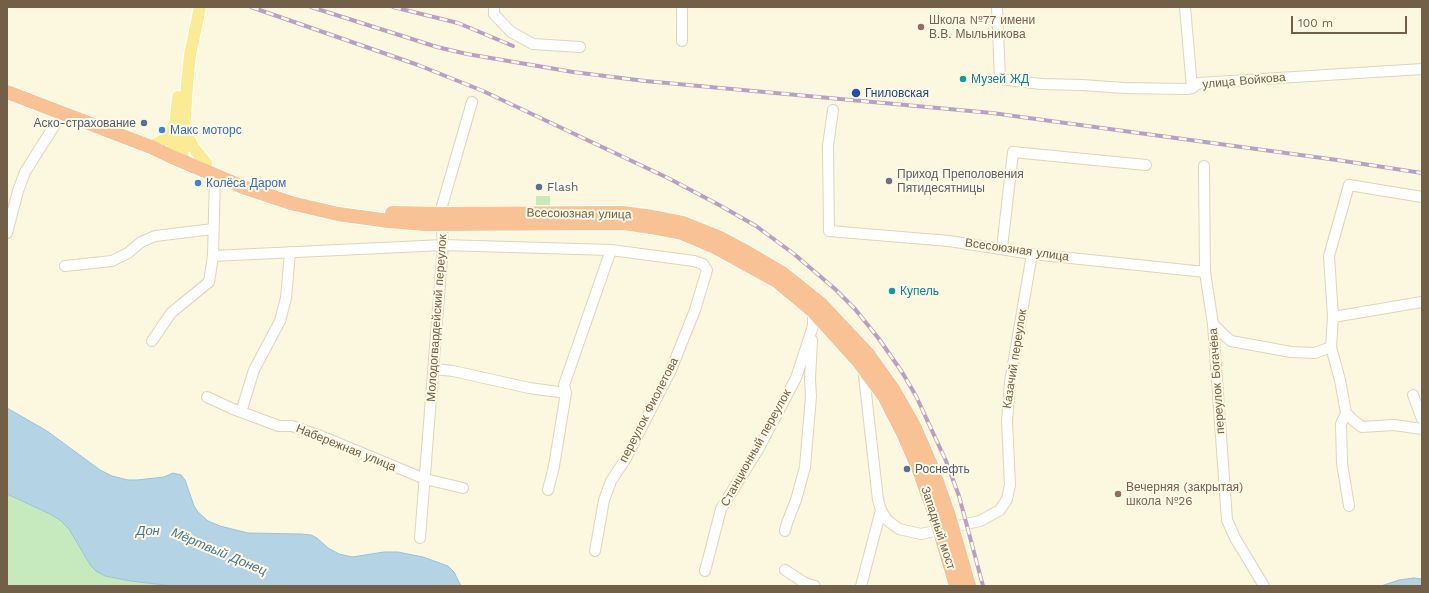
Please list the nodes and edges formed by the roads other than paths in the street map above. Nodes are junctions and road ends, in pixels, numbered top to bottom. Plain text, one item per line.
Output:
1 (194, 7) edge
2 (200, 7) edge
3 (682, 7) edge
4 (997, 7) edge
5 (1185, 7) edge
6 (494, 11) edge
7 (682, 41) dead end
8 (580, 47) dead end
9 (1422, 68) edge
10 (1192, 88) junction
11 (7, 92) edge
12 (472, 102) dead end
13 (833, 110) dead end
14 (63, 112) junction
15 (179, 123) junction
16 (151, 147) junction
17 (177, 156) junction
18 (206, 163) junction
19 (1146, 165) dead end
20 (1204, 166) dead end
21 (215, 175) junction
22 (1422, 197) edge
23 (442, 220) junction
24 (213, 229) junction
25 (7, 232) edge
26 (444, 245) junction
27 (1002, 248) junction
28 (611, 250) junction
29 (290, 252) junction
30 (1032, 254) junction
31 (213, 256) junction
32 (65, 266) dead end
33 (1205, 272) junction
34 (1422, 302) edge
35 (813, 311) junction
36 (1333, 316) junction
37 (1213, 324) junction
38 (813, 326) junction
39 (152, 341) dead end
40 (1331, 346) junction
41 (434, 369) junction
42 (871, 371) junction
43 (566, 393) junction
44 (1413, 395) dead end
45 (207, 397) dead end
46 (241, 412) junction
47 (1346, 413) junction
48 (1422, 419) edge
49 (1422, 429) edge
50 (925, 468) junction
51 (425, 480) junction
52 (463, 488) dead end
53 (548, 490) dead end
54 (1349, 506) dead end
55 (881, 510) junction
56 (786, 531) dead end
57 (420, 538) dead end
58 (595, 551) dead end
59 (785, 570) dead end
60 (705, 571) dead end
61 (815, 586) edge
62 (861, 586) edge
63 (956, 586) edge
64 (969, 586) edge
65 (1264, 586) edge

1 - 15 main road
2 - 15 main road
3 - 7 street
4 - 10 street, улица Войкова
5 - 10 street
6 - 8 street
9 - 10 street, улица Войкова
11 - 14 highway, Всесоюзная улица
12 - 23 street, Молодогвардейский переулок
13 - 27 street, Всесоюзная улица
14 - 16 highway, Всесоюзная улица
14 - 25 street
15 - 16 main road
15 - 17 main road
15 - 18 main road
16 - 17 highway, Всесоюзная улица
17 - 18 highway, Всесоюзная улица
17 - 21 highway, Всесоюзная улица
18 - 23 highway, Всесоюзная улица
19 - 27 street
20 - 33 street, переулок Богачёва
21 - 23 highway, Всесоюзная улица
21 - 24 street
22 - 36 street
23 - 26 street, Молодогвардейский переулок
23 - 35 highway, Всесоюзная улица
23 - 42 highway, Всесоюзная улица
24 - 31 street
24 - 32 street
26 - 28 street
26 - 29 street
26 - 41 street, Молодогвардейский переулок
27 - 30 street, Всесоюзная улица
28 - 43 street
28 - 58 street, переулок Фиолетова
29 - 31 street
29 - 46 street
30 - 33 street, Всесоюзная улица
30 - 55 street, Казачий переулок
31 - 39 street
33 - 37 street, переулок Богачёва
34 - 36 street
35 - 38 street, Станционный переулок
35 - 42 highway, Всесоюзная улица
36 - 40 street
37 - 40 street
37 - 65 street, переулок Богачёва
38 - 56 street, Станционный переулок
38 - 60 street, Станционный переулок
40 - 47 street
41 - 43 street
41 - 51 street, Молодогвардейский переулок
42 - 50 highway, Всесоюзная улица
42 - 55 street
43 - 53 street
44 - 48 street
45 - 46 street, Набережная улица
46 - 51 street, Набережная улица
47 - 49 street
47 - 54 street
50 - 63 highway, Западный мост, bridge
50 - 64 highway, Западный мост, bridge
51 - 52 street, Набережная улица
51 - 57 street, Молодогвардейский переулок
55 - 62 street
59 - 61 street

